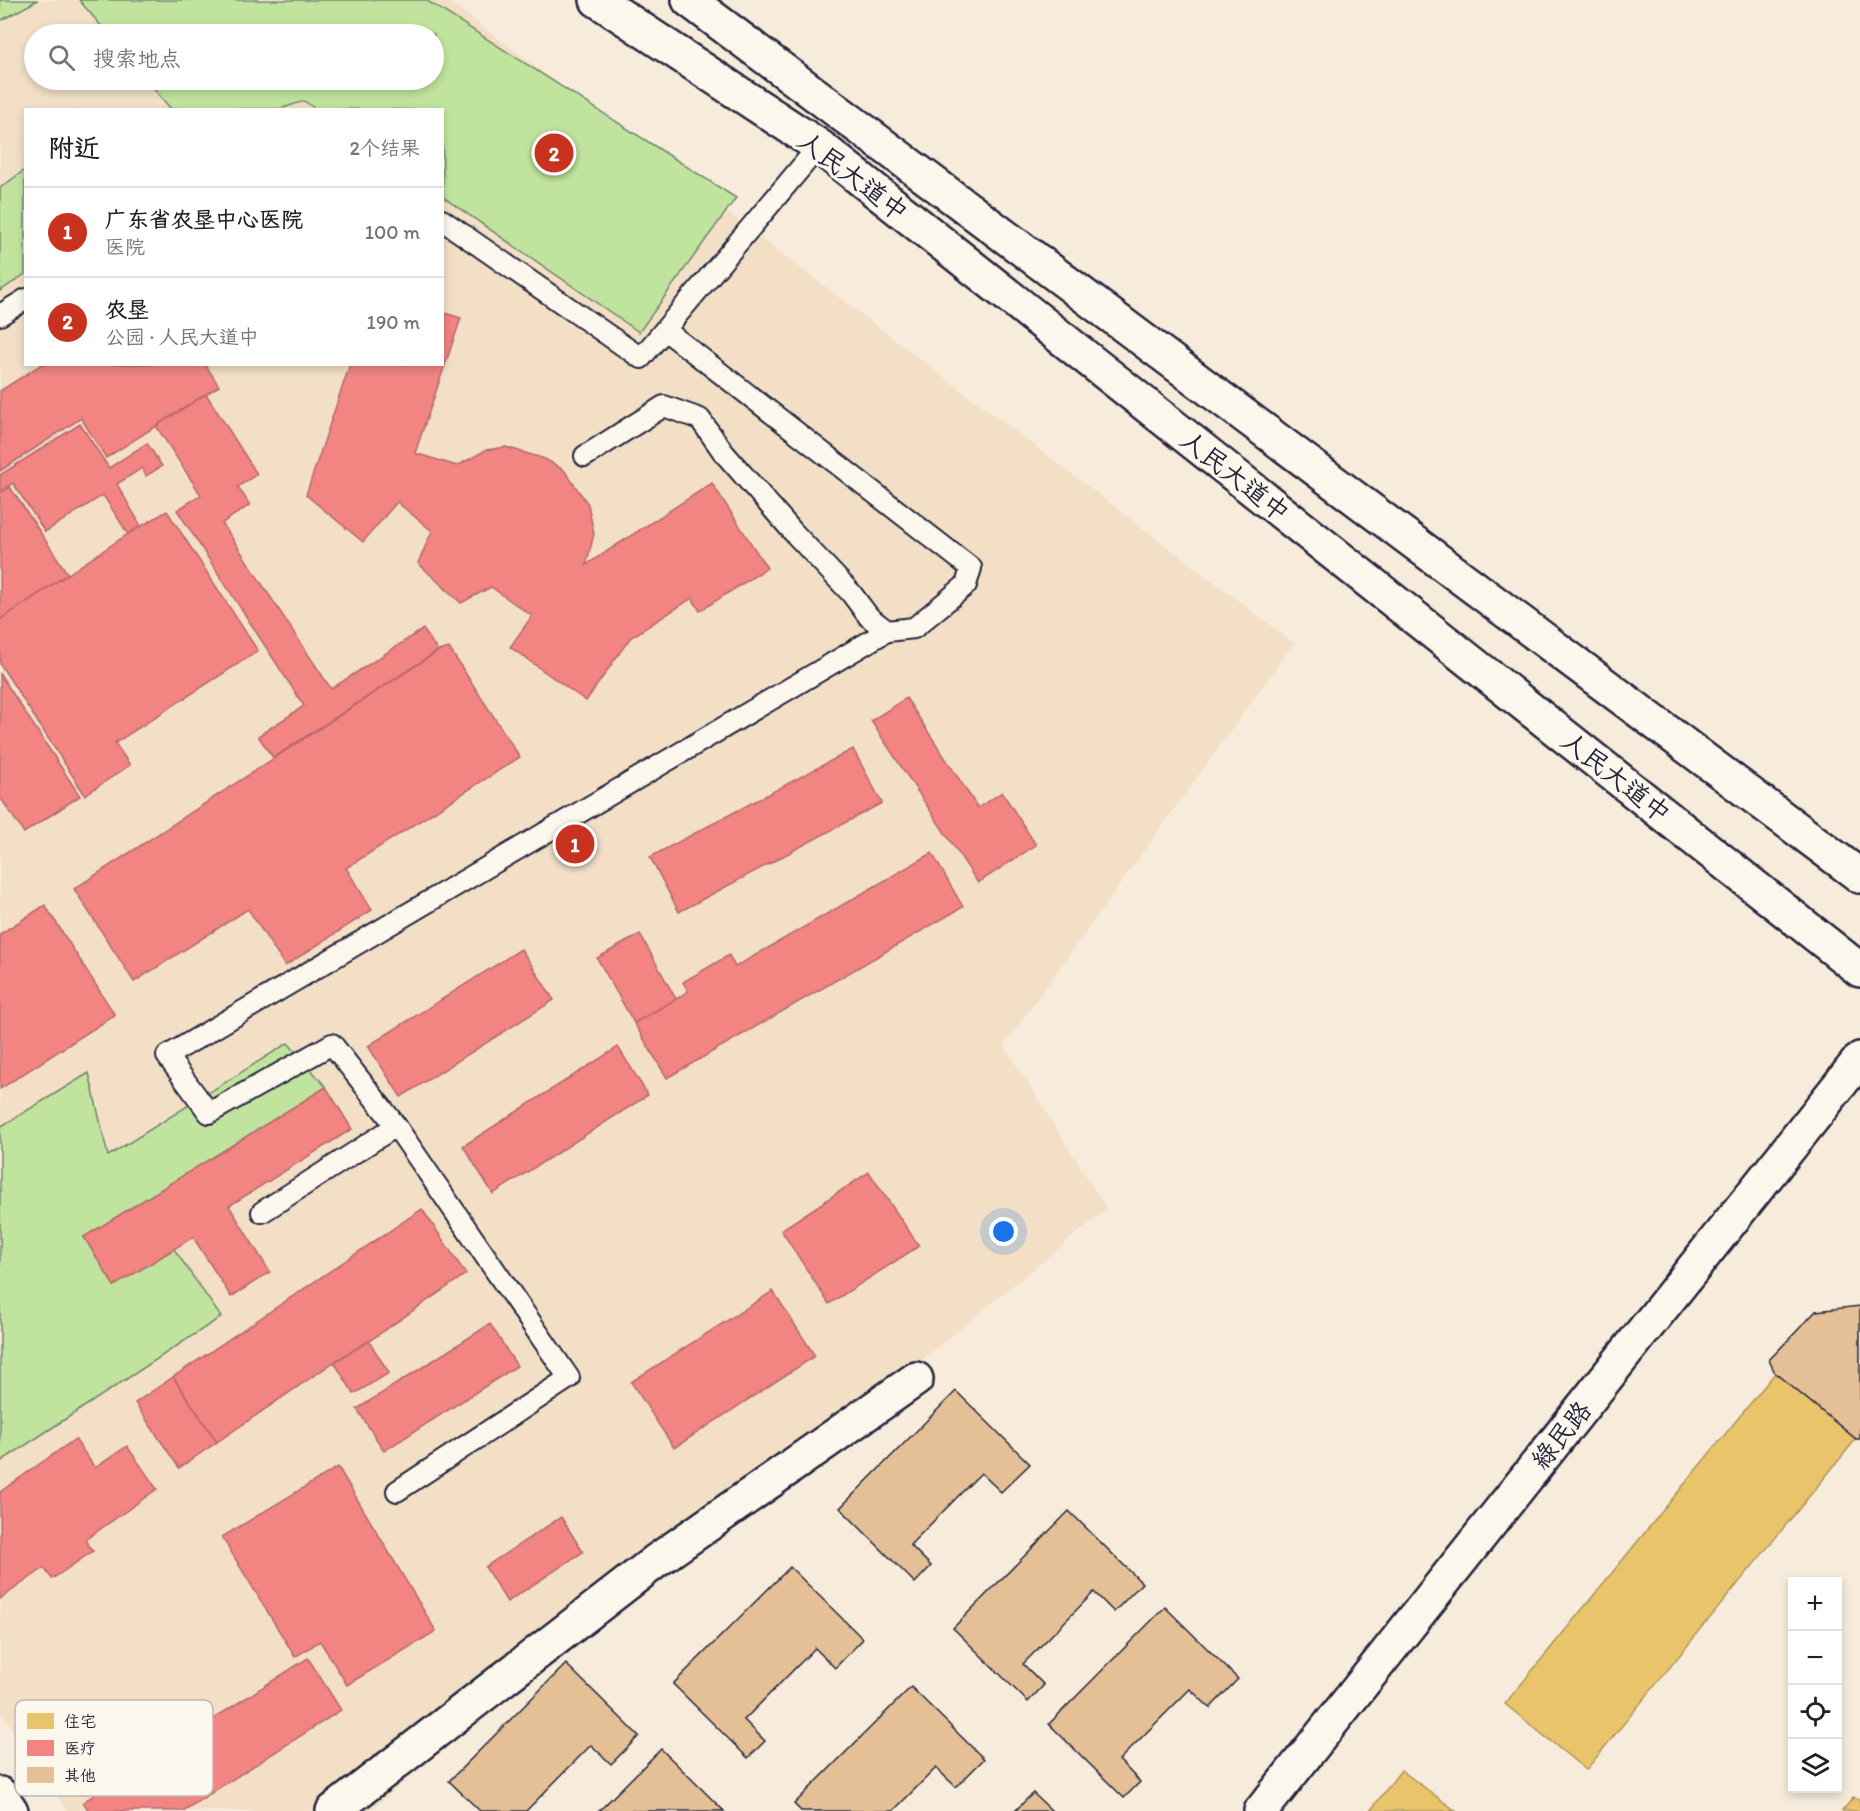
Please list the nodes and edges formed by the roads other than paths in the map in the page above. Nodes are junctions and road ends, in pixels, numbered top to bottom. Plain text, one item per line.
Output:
1 (597, 0) edge
2 (689, 0) edge
3 (819, 146) junction
4 (444, 221) edge
5 (24, 300) edge
6 (0, 315) edge
7 (665, 330) junction
8 (585, 456) dead end
9 (887, 631) junction
10 (1860, 876) edge
11 (1860, 970) edge
12 (1860, 1059) edge
13 (396, 1126) junction
14 (262, 1212) dead end
15 (916, 1379) dead end
16 (397, 1491) dead end
17 (0, 1794) edge
18 (11, 1811) edge
19 (333, 1811) edge
20 (1261, 1811) edge

1 - 3 main road, 人民大道中
2 - 10 main road, 人民大道中
3 - 7 lane
3 - 11 main road, 人民大道中
4 - 7 lane
5 - 6 lane
7 - 9 lane
8 - 9 lane
9 - 13 lane
12 - 20 main road, 綠民路
13 - 14 lane
13 - 16 lane
15 - 19 main road
17 - 18 main road

